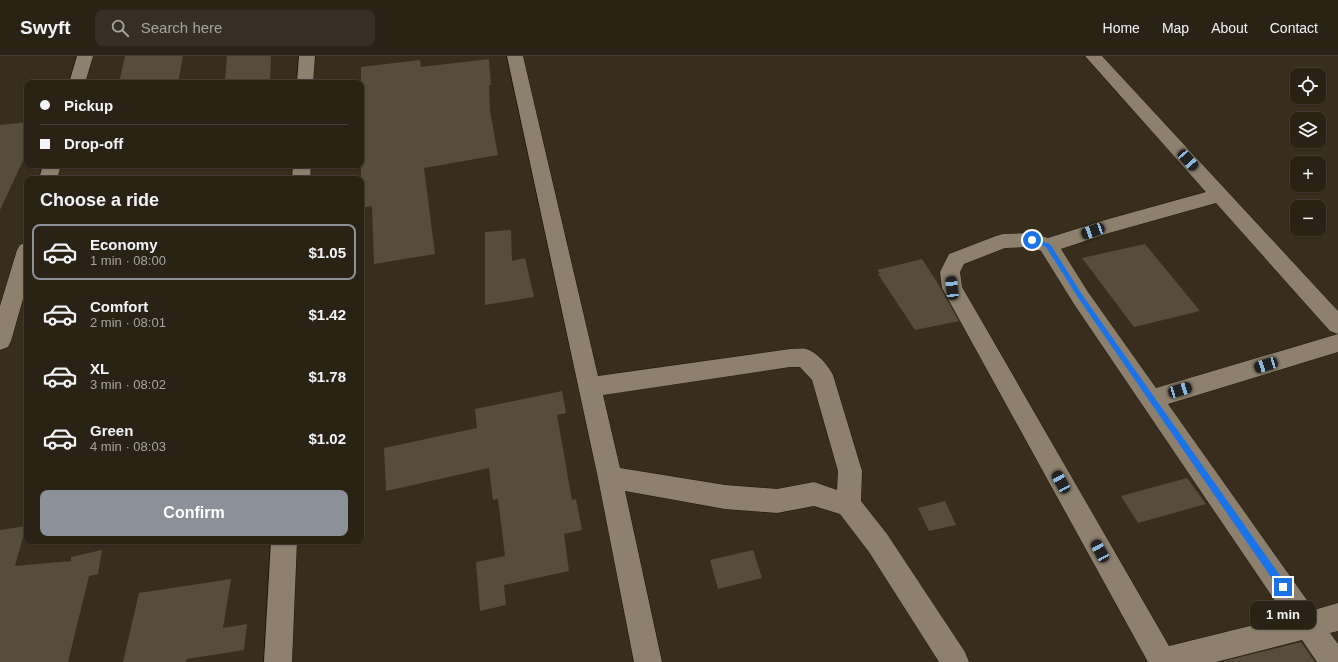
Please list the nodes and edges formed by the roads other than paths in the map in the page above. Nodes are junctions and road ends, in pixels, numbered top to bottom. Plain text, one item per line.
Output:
1 (84, 56) edge
2 (307, 56) edge
3 (515, 56) edge
4 (1093, 56) edge
5 (77, 80) edge
6 (305, 80) edge
7 (1219, 195) junction
8 (1048, 246) junction
9 (24, 260) edge
10 (1338, 325) edge
11 (0, 342) edge
12 (1338, 343) edge
13 (590, 387) junction
14 (1152, 399) junction
15 (610, 478) junction
16 (848, 505) junction
17 (284, 544) edge
18 (1338, 617) edge
19 (1310, 624) junction
20 (278, 662) edge
21 (648, 662) edge
22 (955, 662) edge
23 (1162, 662) edge
24 (1334, 662) edge

1 - 5 street
2 - 6 street
3 - 13 street
4 - 7 street
7 - 8 street
7 - 10 street
8 - 14 street
8 - 23 street
9 - 11 street
12 - 14 street
13 - 15 street
13 - 16 street
14 - 19 street
15 - 16 street
15 - 21 street
16 - 22 street
17 - 20 street
18 - 19 street
19 - 23 street
19 - 24 street

